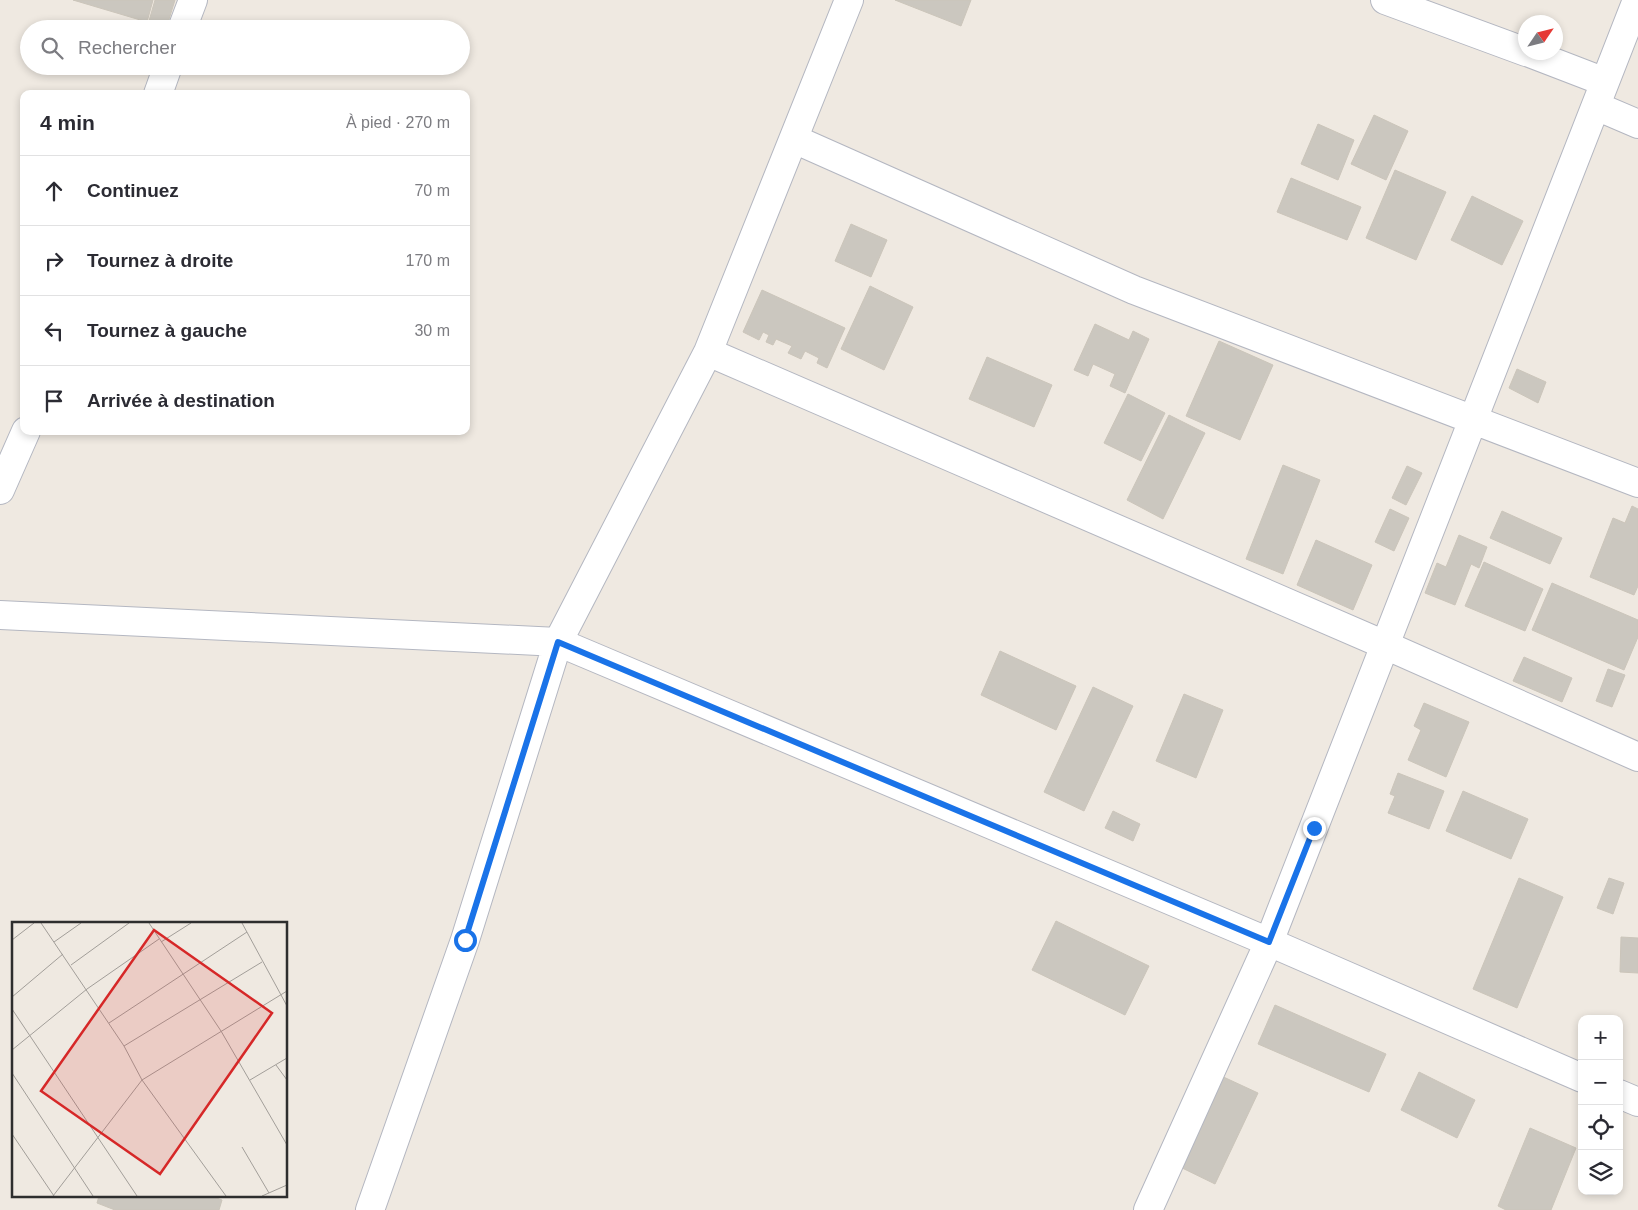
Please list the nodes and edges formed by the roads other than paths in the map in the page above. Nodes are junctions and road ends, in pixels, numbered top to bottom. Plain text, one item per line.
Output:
1 (193, 0) edge
2 (850, 0) edge
3 (1385, 0) edge
4 (1637, 0) edge
5 (185, 20) edge
6 (1518, 49) edge
7 (1547, 60) edge
8 (165, 75) edge
9 (1606, 82) junction
10 (159, 90) edge
11 (1596, 106) junction
12 (1638, 124) edge
13 (794, 139) junction
14 (708, 352) junction
15 (1473, 420) junction
16 (24, 435) edge
17 (1638, 483) edge
18 (0, 490) edge
19 (0, 615) edge
20 (558, 642) junction
21 (1385, 644) junction
22 (1638, 757) edge
23 (1269, 942) junction
24 (1578, 1076) edge
25 (1623, 1096) edge
26 (1638, 1102) edge
27 (370, 1210) edge
28 (1148, 1210) edge

1 - 5 street
2 - 13 street
3 - 6 street
4 - 9 street
7 - 9 street
8 - 10 street
9 - 11 street
11 - 12 street
11 - 15 street
13 - 14 street
13 - 15 street
14 - 20 street
14 - 21 street
15 - 17 street
15 - 21 street
16 - 18 street
19 - 20 street
20 - 23 street
20 - 27 street
21 - 22 street
21 - 23 street
23 - 24 street
23 - 28 street
25 - 26 street

